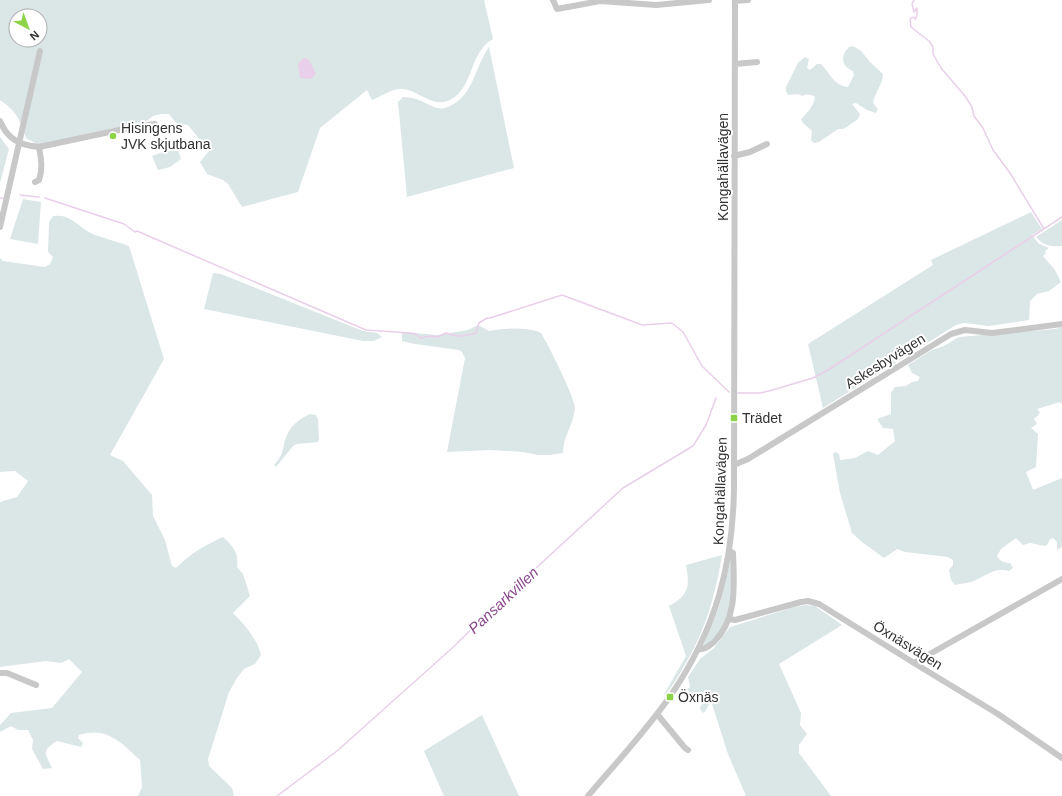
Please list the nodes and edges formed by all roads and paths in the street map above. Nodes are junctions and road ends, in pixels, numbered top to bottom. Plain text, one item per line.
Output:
1 (553, 0) edge
2 (709, 0) edge
3 (748, 0) edge
4 (735, 1) edge
5 (40, 51) dead end
6 (757, 62) dead end
7 (735, 64) junction
8 (0, 121) edge
9 (155, 124) dead end
10 (19, 142) junction
11 (767, 144) dead end
12 (39, 147) junction
13 (734, 156) junction
14 (35, 182) dead end
15 (0, 227) edge
16 (1062, 324) edge
17 (734, 465) junction
18 (730, 551) junction
19 (1062, 579) edge
20 (729, 619) junction
21 (698, 650) junction
22 (914, 663) junction
23 (0, 673) edge
24 (36, 685) dead end
25 (657, 714) junction
26 (688, 750) dead end
27 (1062, 758) edge
28 (589, 796) edge

1 - 2 street
3 - 4 street
4 - 7 street, Kongahällavägen
5 - 10 street
6 - 7 street
7 - 13 street, Kongahällavägen
8 - 10 street
9 - 12 street
10 - 12 street
10 - 15 street
11 - 13 street
12 - 14 street
13 - 17 street, Kongahällavägen
16 - 17 street, Askesbyvägen
17 - 18 street, Kongahällavägen
18 - 20 street
18 - 21 street, Kongahällavägen
19 - 22 street
20 - 21 street
20 - 22 street, Öxnäsvägen
21 - 25 street, Kongahällavägen
22 - 27 street, Öxnäsvägen
23 - 24 street
25 - 26 street
25 - 28 street, Kongahällavägen

